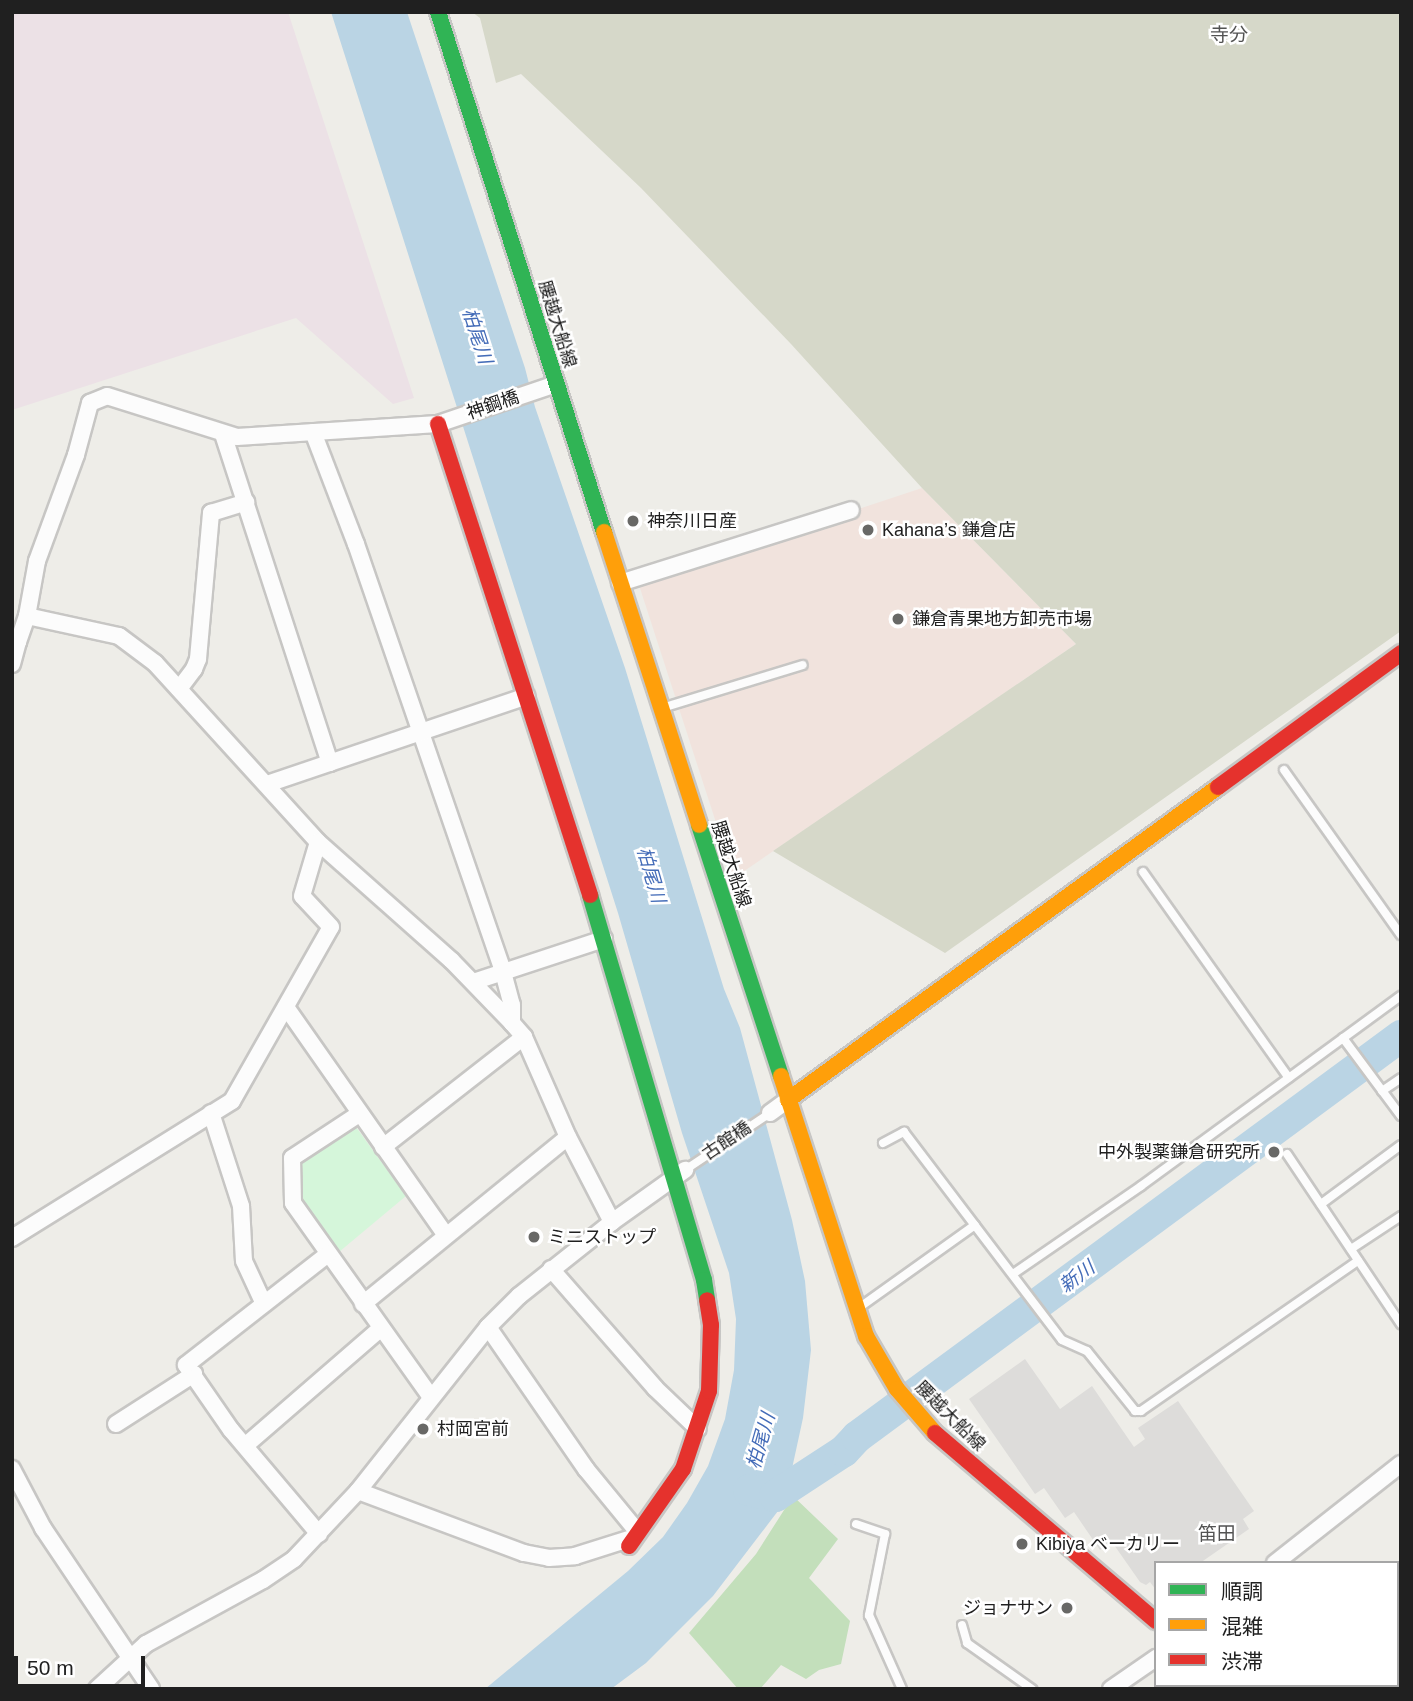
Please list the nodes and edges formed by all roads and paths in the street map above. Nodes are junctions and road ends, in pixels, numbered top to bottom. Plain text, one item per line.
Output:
1 (438, 12) edge
2 (556, 384) junction
3 (443, 422) junction
4 (313, 432) junction
5 (223, 434) junction
6 (246, 502) junction
7 (851, 510) dead end
8 (620, 583) junction
9 (27, 616) junction
10 (15, 643) edge
11 (1401, 653) edge
12 (12, 664) edge
13 (803, 665) dead end
14 (179, 689) junction
15 (527, 696) junction
16 (660, 708) junction
17 (418, 732) junction
18 (330, 763) junction
19 (1284, 770) dead end
20 (267, 784) junction
21 (318, 842) junction
22 (1143, 872) dead end
23 (1401, 935) edge
24 (604, 939) junction
25 (503, 972) junction
26 (473, 982) junction
27 (1401, 996) edge
28 (286, 1007) junction
29 (512, 1023) junction
30 (524, 1037) junction
31 (1343, 1038) junction
32 (1289, 1078) junction
33 (1401, 1078) edge
34 (1382, 1091) junction
35 (788, 1100) junction
36 (211, 1113) junction
37 (769, 1113) joint
38 (359, 1114) junction
39 (1401, 1116) edge
40 (568, 1137) junction
41 (883, 1143) dead end
42 (1401, 1145) edge
43 (383, 1147) junction
44 (1287, 1154) dead end
45 (680, 1174) junction
46 (1321, 1204) junction
47 (1401, 1216) edge
48 (612, 1222) junction
49 (975, 1225) junction
50 (445, 1234) junction
51 (12, 1238) edge
52 (1351, 1249) junction
53 (328, 1255) junction
54 (1358, 1261) junction
55 (551, 1269) junction
56 (1013, 1274) junction
57 (264, 1304) junction
58 (363, 1304) junction
59 (857, 1308) junction
60 (1401, 1325) edge
61 (488, 1327) junction
62 (380, 1329) junction
63 (194, 1374) junction
64 (431, 1397) junction
65 (116, 1424) dead end
66 (698, 1429) junction
67 (246, 1444) junction
68 (1401, 1464) edge
69 (12, 1469) edge
70 (358, 1491) junction
71 (856, 1524) dead end
72 (319, 1534) junction
73 (633, 1538) junction
74 (1278, 1561) edge
75 (1154, 1619) edge
76 (962, 1625) dead end
77 (130, 1657) junction
78 (1154, 1659) edge
79 (97, 1689) edge
80 (151, 1689) edge
81 (902, 1689) edge
82 (1032, 1689) edge
83 (1111, 1689) edge

1 - 2 street, 腰越大船線
2 - 3 street, 神鋼橋
2 - 8 street, 腰越大船線
3 - 4 street, 神鋼橋
3 - 15 street
4 - 5 street, 神鋼橋
4 - 17 street
5 - 6 street
5 - 9 street, 神鋼橋
6 - 14 street
6 - 18 street
7 - 8 street
8 - 16 street, 腰越大船線
9 - 10 street
9 - 14 street
10 - 12 street
11 - 35 street
13 - 16 lane
14 - 20 street
15 - 17 street
15 - 24 street
16 - 35 street, 腰越大船線
17 - 18 street
17 - 25 street
18 - 20 street
19 - 23 lane
20 - 21 street
21 - 26 street
21 - 28 street
22 - 32 lane
24 - 25 street
24 - 45 street
25 - 26 street
25 - 29 street
26 - 29 street
27 - 31 lane
28 - 36 street
28 - 38 street
29 - 30 street
30 - 40 street
30 - 43 street
31 - 32 lane
31 - 34 lane
32 - 56 lane
33 - 34 lane
34 - 39 lane
35 - 37 street
35 - 59 street, 腰越大船線
36 - 51 street
36 - 57 street
37 - 45 lane, 古館橋
38 - 43 street
38 - 53 street
40 - 48 street
40 - 50 street
41 - 49 lane
42 - 46 lane
43 - 50 street
44 - 46 lane
45 - 48 street
45 - 66 street
46 - 52 lane
47 - 52 lane
48 - 55 street
49 - 56 lane
49 - 59 lane
50 - 58 street
52 - 54 lane
53 - 57 street
53 - 58 street
54 - 56 lane
54 - 60 lane
55 - 61 street
55 - 66 street
57 - 63 street
58 - 62 street
59 - 75 street, 腰越大船線
61 - 64 street
61 - 73 street
62 - 64 street
62 - 67 street
63 - 65 street
63 - 67 street
64 - 70 street
66 - 73 street
67 - 72 street
68 - 74 street
69 - 77 street
70 - 72 street
70 - 73 street
71 - 81 lane
72 - 77 street
76 - 82 lane
77 - 79 street
77 - 80 street
78 - 83 street

